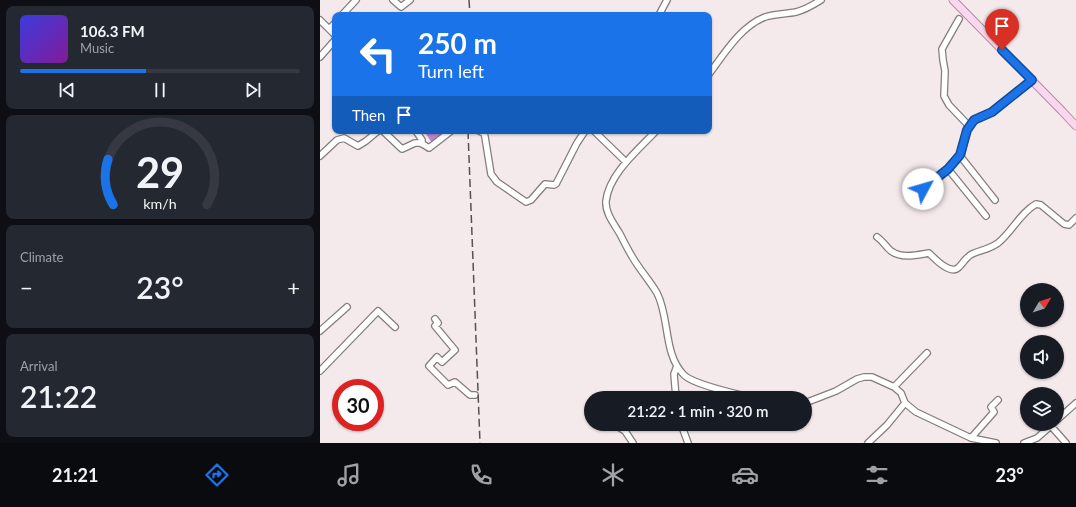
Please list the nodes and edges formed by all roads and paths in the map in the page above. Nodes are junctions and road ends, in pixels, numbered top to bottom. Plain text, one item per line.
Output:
1 (356, 0) edge
2 (393, 0) edge
3 (410, 0) edge
4 (667, 0) edge
5 (820, 0) edge
6 (953, 0) edge
7 (345, 12) edge
8 (660, 12) edge
9 (959, 19) dead end
10 (320, 20) edge
11 (332, 26) edge
12 (329, 30) junction
13 (332, 32) edge
14 (332, 43) edge
15 (320, 57) edge
16 (712, 70) edge
17 (1032, 80) junction
18 (969, 126) junction
19 (1076, 126) edge
20 (375, 134) edge
21 (386, 134) edge
22 (418, 134) edge
23 (447, 134) edge
24 (484, 134) edge
25 (583, 134) edge
26 (597, 134) edge
27 (653, 134) edge
28 (422, 144) junction
29 (960, 155) junction
30 (320, 156) edge
31 (626, 162) junction
32 (948, 169) junction
33 (923, 189) dead end
34 (995, 200) dead end
35 (986, 216) dead end
36 (1076, 218) edge
37 (877, 237) dead end
38 (347, 307) dead end
39 (435, 319) dead end
40 (395, 328) dead end
41 (320, 331) edge
42 (926, 354) dead end
43 (677, 366) junction
44 (320, 370) edge
45 (894, 387) junction
46 (675, 391) edge
47 (725, 391) edge
48 (475, 395) dead end
49 (998, 400) dead end
50 (812, 401) edge
51 (905, 403) junction
52 (1076, 403) edge
53 (1064, 414) edge
54 (625, 431) edge
55 (684, 431) edge
56 (1045, 431) edge
57 (1057, 431) edge
58 (971, 438) junction
59 (633, 443) edge
60 (688, 443) edge
61 (868, 443) edge
62 (996, 443) edge
63 (1024, 443) edge
64 (1066, 443) edge

1 - 7 street
2 - 3 street
4 - 8 street
5 - 16 street
6 - 17 main road
9 - 18 street
10 - 12 street
11 - 12 street
12 - 13 street
14 - 15 street
17 - 18 street
17 - 19 main road
18 - 29 street
20 - 30 street
21 - 28 street
22 - 28 street
23 - 28 street
24 - 25 street
26 - 31 street
27 - 31 street
29 - 32 street
29 - 34 street
31 - 43 street
32 - 33 street
32 - 35 street
36 - 37 street
38 - 41 street
39 - 48 street
40 - 44 street
42 - 45 street
43 - 46 street
43 - 47 street
45 - 50 street
45 - 51 street
49 - 58 street
51 - 58 street
51 - 61 street
52 - 53 street
54 - 59 street
55 - 60 street
56 - 63 street
57 - 64 street
58 - 62 street

